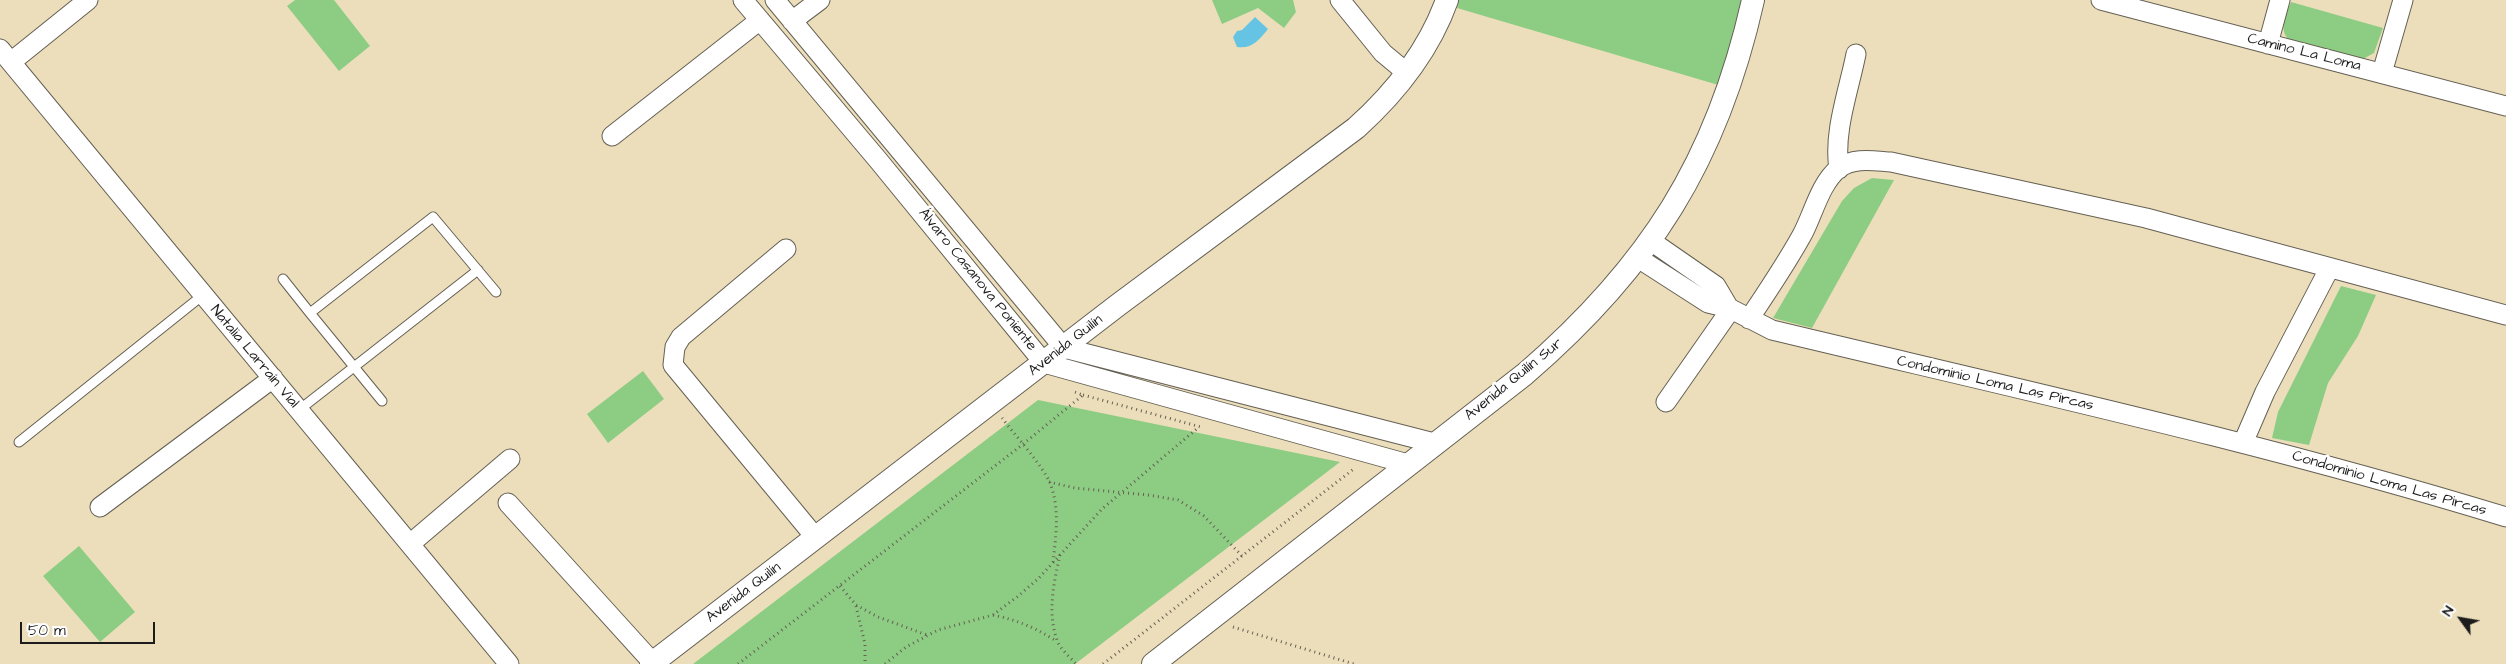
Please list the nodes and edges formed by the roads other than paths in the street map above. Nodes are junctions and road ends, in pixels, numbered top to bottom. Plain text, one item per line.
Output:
1 (88, 0) edge
2 (743, 0) edge
3 (775, 0) edge
4 (820, 0) edge
5 (1340, 0) edge
6 (1448, 0) edge
7 (1753, 0) edge
8 (2101, 0) edge
9 (2280, 0) edge
10 (2403, 0) edge
11 (760, 20) junction
12 (792, 21) junction
13 (2268, 44) junction
14 (1856, 54) dead end
15 (5, 55) edge
16 (1407, 73) junction
17 (2382, 73) junction
18 (2506, 106) edge
19 (612, 136) dead end
20 (1839, 169) junction
21 (786, 249) dead end
22 (1645, 250) junction
23 (2329, 269) junction
24 (478, 270) junction
25 (283, 279) dead end
26 (496, 292) dead end
27 (203, 295) junction
28 (1730, 308) junction
29 (310, 313) junction
30 (2506, 315) edge
31 (1748, 319) junction
32 (1064, 348) junction
33 (1044, 363) junction
34 (355, 366) junction
35 (273, 378) junction
36 (382, 401) dead end
37 (1666, 402) dead end
38 (299, 410) junction
39 (19, 442) dead end
40 (2243, 443) junction
41 (1434, 444) junction
42 (510, 459) dead end
43 (1408, 464) junction
44 (508, 503) dead end
45 (100, 507) dead end
46 (2506, 517) edge
47 (816, 538) junction
48 (410, 544) junction
49 (652, 663) edge
50 (509, 664) edge
51 (1153, 664) edge

1 - 15 street
2 - 11 street, Álvaro Casanova Poniente
3 - 12 street, Álvaro Casanova Poniente
4 - 12 street
5 - 16 street
6 - 16 street, Avenida Quilín
7 - 22 street, Avenida Quilín Sur
8 - 13 street, Camino La Loma
9 - 13 street
10 - 17 street
11 - 19 street
11 - 33 street, Álvaro Casanova Poniente
12 - 32 street, Álvaro Casanova Poniente
13 - 17 street, Camino La Loma
14 - 20 street
15 - 27 street, Natalia Larraín Vial
16 - 32 street, Avenida Quilín
17 - 18 street, Camino La Loma
20 - 23 street
20 - 31 street
21 - 47 street
22 - 28 street, Condominio Loma Las Pircas
22 - 41 street, Avenida Quilín Sur
23 - 30 street
23 - 40 street
24 - 26 lane
24 - 29 lane
24 - 34 lane
25 - 29 lane
27 - 35 street, Natalia Larraín Vial
27 - 39 lane
28 - 31 street, Condominio Loma Las Pircas
28 - 37 street
29 - 34 lane
31 - 40 street, Condominio Loma Las Pircas
32 - 33 street, Avenida Quilín
32 - 41 street
33 - 43 street, Álvaro Casanova Poniente
33 - 47 street, Avenida Quilín
34 - 36 lane
34 - 38 lane
35 - 38 street, Natalia Larraín Vial
35 - 45 street
38 - 48 street, Natalia Larraín Vial
40 - 46 street, Condominio Loma Las Pircas
41 - 43 street, Avenida Quilín Sur
42 - 48 street
43 - 51 street, Avenida Quilín Sur
44 - 49 street
47 - 49 street, Avenida Quilín
48 - 50 street, Natalia Larraín Vial

